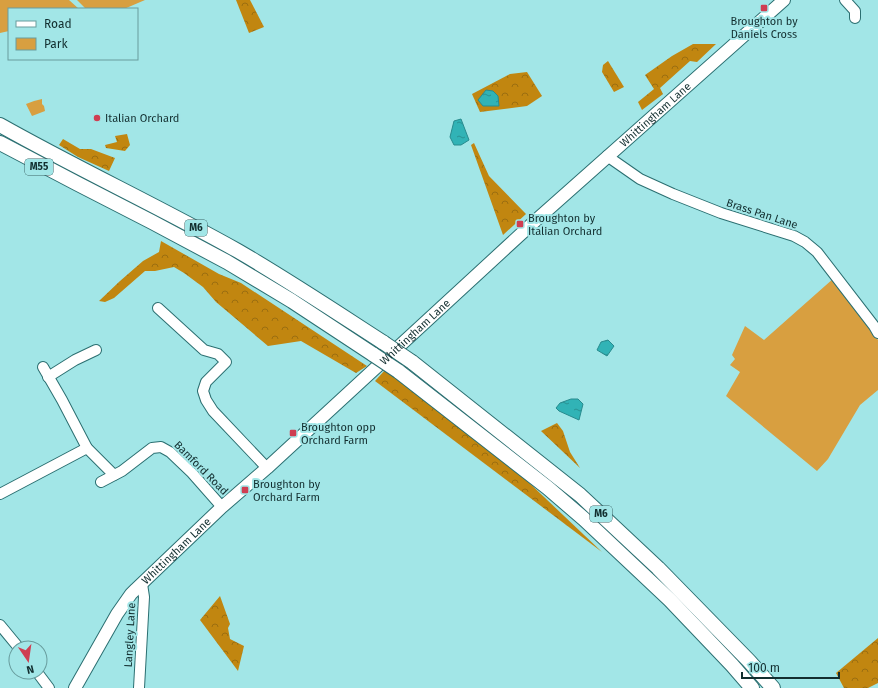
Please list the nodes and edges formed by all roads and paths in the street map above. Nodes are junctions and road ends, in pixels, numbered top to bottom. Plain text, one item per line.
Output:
1 (784, 0) edge
2 (845, 0) edge
3 (855, 18) dead end
4 (0, 125) edge
5 (0, 143) edge
6 (0, 149) edge
7 (607, 156) junction
8 (78, 184) junction
9 (158, 308) dead end
10 (878, 333) edge
11 (96, 350) dead end
12 (43, 367) dead end
13 (48, 376) junction
14 (87, 448) junction
15 (267, 468) junction
16 (114, 475) junction
17 (100, 482) dead end
18 (0, 494) edge
19 (222, 507) junction
20 (142, 584) junction
21 (0, 625) edge
22 (12, 640) edge
23 (75, 688) edge
24 (138, 688) edge
25 (752, 688) edge
26 (772, 688) edge

1 - 7 main road, Whittingham Lane
2 - 3 street
4 - 26 highway, M6, bridge
5 - 8 highway, M6
6 - 8 highway, M55
7 - 10 street, Brass Pan Lane
7 - 15 main road, Whittingham Lane
8 - 25 highway, M6, bridge
9 - 15 street
11 - 13 street
12 - 13 street
13 - 14 street
14 - 16 street
14 - 18 street
15 - 19 main road, Whittingham Lane
16 - 17 street, Bamford Road
16 - 19 street, Bamford Road
19 - 20 main road, Whittingham Lane
20 - 23 main road, Whittingham Lane
20 - 24 street, Langley Lane
21 - 22 street

